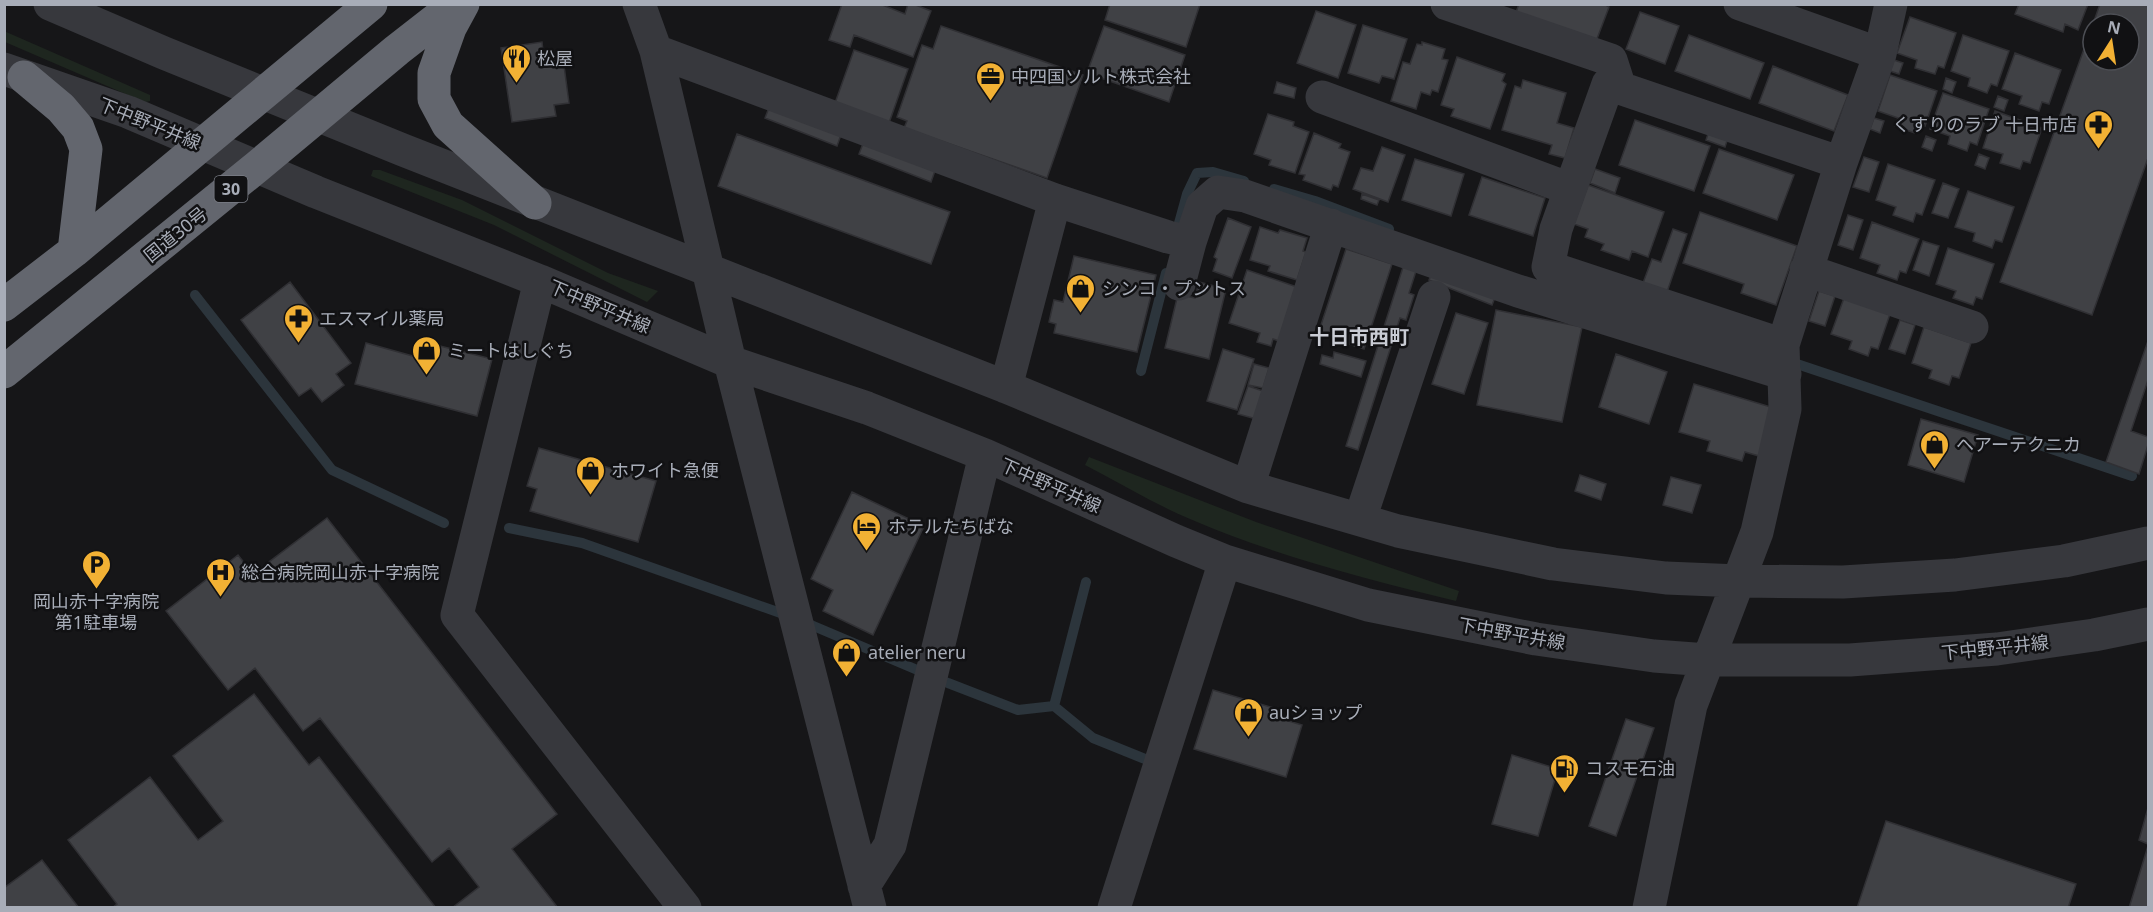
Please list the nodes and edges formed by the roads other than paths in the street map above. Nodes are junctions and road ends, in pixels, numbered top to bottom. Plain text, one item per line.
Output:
1 (50, 4) edge
2 (370, 4) edge
3 (456, 4) edge
4 (463, 4) edge
5 (639, 4) edge
6 (1447, 4) edge
7 (1740, 4) edge
8 (1891, 4) edge
9 (656, 51) junction
10 (1880, 54) junction
11 (14, 73) edge
12 (1620, 88) junction
13 (263, 93) junction
14 (1322, 97) dead end
15 (318, 116) junction
16 (203, 144) junction
17 (1841, 163) junction
18 (258, 166) junction
19 (1570, 189) junction
20 (1055, 200) junction
21 (535, 202) junction
22 (1331, 225) junction
23 (1180, 240) junction
24 (74, 250) junction
25 (1806, 270) junction
26 (710, 272) junction
27 (540, 281) junction
28 (1179, 284) dead end
29 (1434, 297) dead end
30 (4, 305) edge
31 (1972, 327) dead end
32 (1784, 358) junction
33 (730, 362) junction
34 (4, 372) edge
35 (1006, 387) junction
36 (985, 455) junction
37 (1248, 487) junction
38 (1360, 519) junction
39 (2148, 543) edge
40 (1225, 561) junction
41 (1739, 581) junction
42 (2148, 624) edge
43 (1708, 660) junction
44 (867, 896) edge
45 (685, 908) edge
46 (1114, 908) edge
47 (1649, 908) edge

1 - 13 street
2 - 13 highway
3 - 15 highway, 国道30号 / 30
4 - 21 highway
5 - 9 street
6 - 12 street
7 - 10 street
8 - 10 street
9 - 20 street
9 - 26 street
10 - 17 street
11 - 16 street, 下中野平井線
11 - 24 highway
12 - 17 street
12 - 19 street
13 - 15 street
13 - 16 highway
14 - 19 street
15 - 18 highway, 国道30号 / 30
15 - 21 street
16 - 18 street, 下中野平井線
16 - 24 highway
17 - 25 street
18 - 27 street, 下中野平井線
18 - 34 highway, 国道30号 / 30
19 - 32 street
20 - 23 street
20 - 35 street
21 - 26 street
22 - 23 street
22 - 32 street
22 - 37 street
23 - 28 street
24 - 30 highway
25 - 31 street
25 - 32 street
26 - 33 street
26 - 35 street
27 - 33 street, 下中野平井線
27 - 45 street
29 - 38 street
32 - 41 street
33 - 36 street, 下中野平井線
33 - 44 street
35 - 37 street
36 - 40 street, 下中野平井線
36 - 44 street
37 - 38 street
38 - 41 street
39 - 41 street
40 - 43 street, 下中野平井線
40 - 46 street
41 - 43 street
42 - 43 street, 下中野平井線
43 - 47 street

